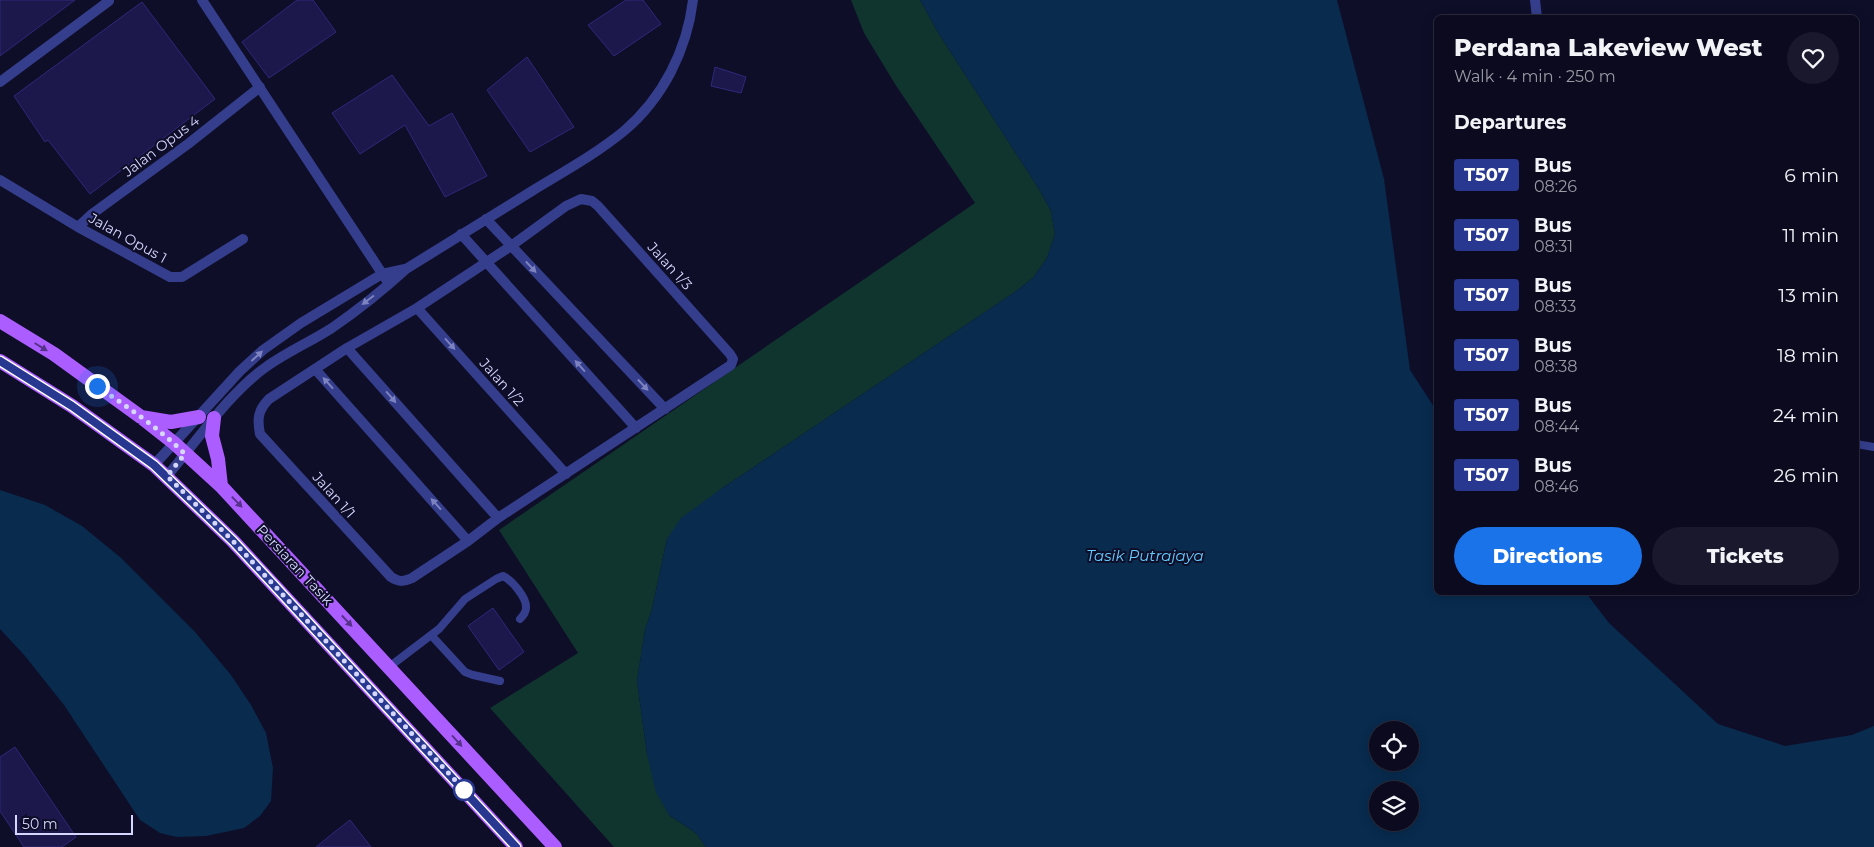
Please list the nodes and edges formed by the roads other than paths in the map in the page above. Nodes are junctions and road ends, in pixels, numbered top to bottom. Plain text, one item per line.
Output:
1 (202, 0) edge
2 (693, 0) edge
3 (1535, 0) edge
4 (109, 1) edge
5 (1538, 15) edge
6 (0, 82) edge
7 (260, 88) junction
8 (0, 180) edge
9 (486, 219) junction
10 (78, 227) junction
11 (461, 234) junction
12 (243, 239) dead end
13 (511, 246) junction
14 (485, 262) junction
15 (406, 269) junction
16 (382, 274) junction
17 (389, 284) junction
18 (345, 296) junction
19 (417, 308) junction
20 (354, 311) junction
21 (0, 321) edge
22 (347, 348) junction
23 (0, 361) edge
24 (315, 369) junction
25 (240, 371) junction
26 (249, 381) junction
27 (666, 409) junction
28 (140, 417) junction
29 (199, 417) junction
30 (214, 418) junction
31 (636, 428) junction
32 (174, 443) junction
33 (1859, 444) edge
34 (1874, 447) edge
35 (185, 454) junction
36 (154, 465) junction
37 (566, 474) junction
38 (167, 476) junction
39 (221, 486) junction
40 (498, 518) junction
41 (468, 541) junction
42 (520, 619) dead end
43 (432, 635) junction
44 (389, 667) junction
45 (500, 681) dead end
46 (516, 847) edge
47 (555, 847) edge

1 - 7 street
2 - 9 street
3 - 5 street
4 - 6 street
7 - 10 street, Jalan Opus 4
7 - 16 street
8 - 10 street, Jalan Opus 1
9 - 11 street
9 - 13 street
10 - 12 street, Jalan Opus 1
11 - 14 street
11 - 15 street
13 - 14 street
13 -> 27 street
13 - 27 street, Jalan 1/3
14 - 19 street
31 -> 14 street
15 - 16 street
15 - 17 street
16 - 17 street
16 - 18 street
17 -> 20 street
18 - 20 street
25 -> 18 street
19 - 22 street
19 -> 37 street, Jalan 1/2
20 - 26 street
21 -> 28 main road, Persiaran Tasik
22 - 24 street
22 -> 40 street
23 - 36 main road, Persiaran Tasik
41 -> 24 street
24 - 41 street, Jalan 1/1
25 - 26 street
25 - 29 street
26 - 30 street
27 - 31 street
28 - 29 main road
28 - 32 main road, Persiaran Tasik
29 - 32 street
30 - 35 street
30 - 39 main road
31 - 37 street
32 - 35 main road, Persiaran Tasik
32 - 36 street
33 - 34 lane
35 - 38 street
35 - 39 main road, Persiaran Tasik
36 - 38 main road, Persiaran Tasik
37 - 40 street
38 - 46 main road, Persiaran Tasik
39 -> 44 main road, Persiaran Tasik
40 - 41 street
42 - 43 lane
43 - 44 lane
43 - 45 lane
44 -> 47 main road, Persiaran Tasik

